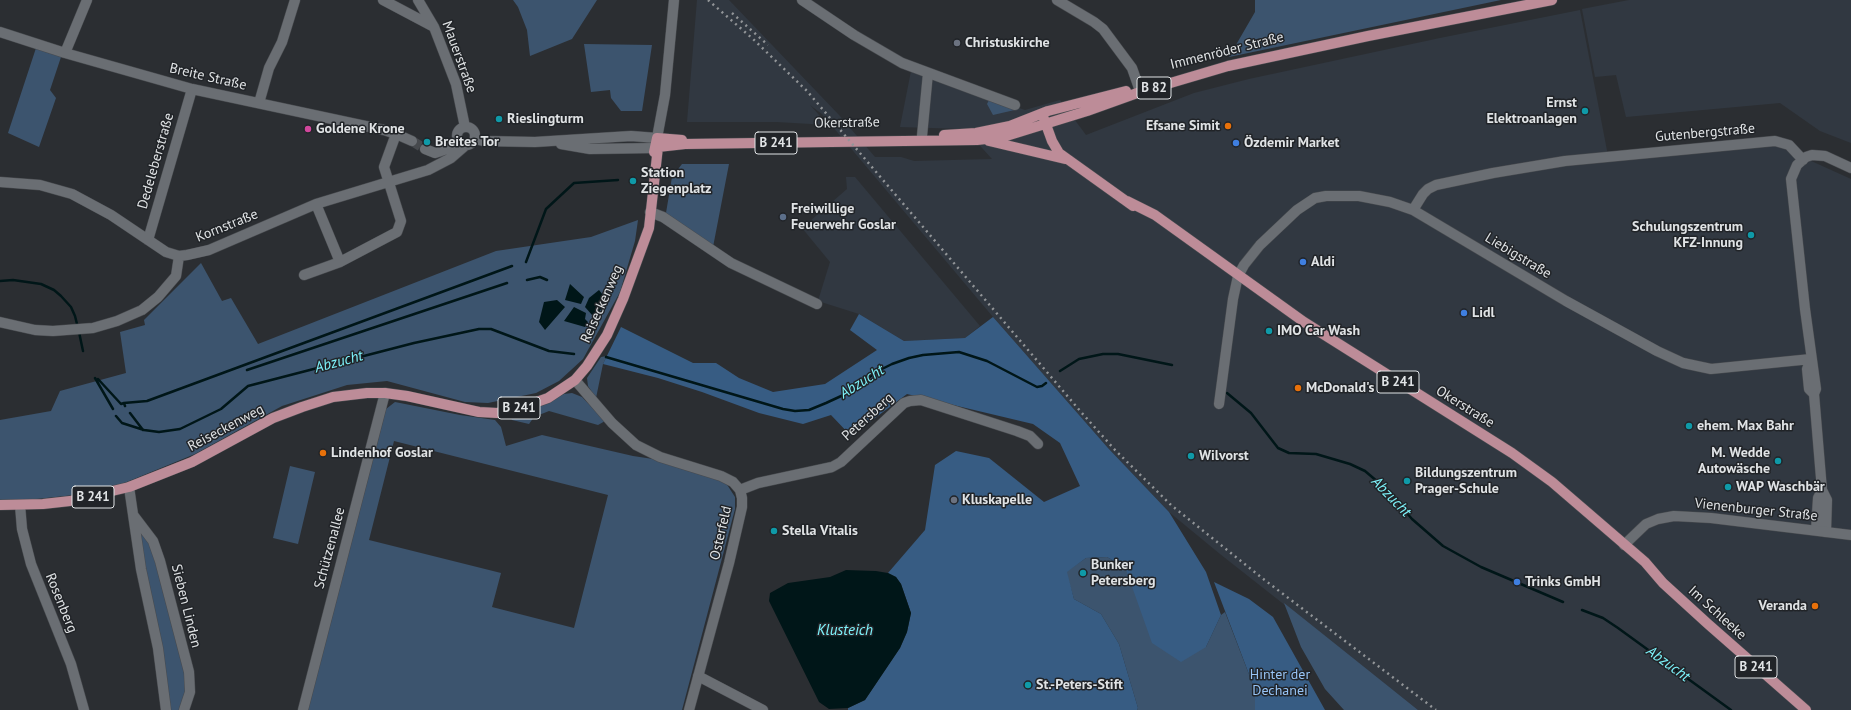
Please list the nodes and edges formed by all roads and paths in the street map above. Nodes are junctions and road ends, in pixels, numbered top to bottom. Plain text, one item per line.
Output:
1 (87, 0) edge
2 (295, 0) edge
3 (383, 0) edge
4 (418, 0) edge
5 (674, 0) edge
6 (802, 0) edge
7 (1057, 0) edge
8 (1552, 0) edge
9 (434, 27) junction
10 (0, 32) edge
11 (1368, 36) junction
12 (65, 53) junction
13 (928, 73) junction
14 (1139, 88) junction
15 (192, 89) junction
16 (258, 103) junction
17 (1015, 105) dead end
18 (1045, 112) junction
19 (1049, 124) junction
20 (465, 127) junction
21 (396, 134) junction
22 (922, 136) junction
23 (887, 137) joint
24 (984, 140) junction
25 (412, 141) tunnel mouth
26 (466, 141) junction
27 (897, 141) joint
28 (658, 143) junction
29 (425, 149) tunnel mouth
30 (1068, 159) junction
31 (1802, 160) junction
32 (1851, 168) edge
33 (388, 181) junction
34 (0, 182) edge
35 (316, 204) junction
36 (1413, 210) junction
37 (650, 212) junction
38 (148, 240) junction
39 (179, 256) junction
40 (340, 262) junction
41 (304, 275) dead end
42 (1238, 276) junction
43 (817, 304) dead end
44 (0, 322) edge
45 (1811, 359) junction
46 (575, 380) junction
47 (385, 393) junction
48 (1219, 404) dead end
49 (1038, 444) dead end
50 (129, 487) junction
51 (740, 490) junction
52 (0, 505) edge
53 (20, 505) junction
54 (133, 516) junction
55 (1821, 531) junction
56 (1851, 536) edge
57 (1626, 547) junction
58 (698, 676) junction
59 (84, 710) edge
60 (166, 710) edge
61 (184, 710) edge
62 (303, 710) edge
63 (689, 710) edge
64 (764, 710) edge
65 (1806, 710) edge

1 - 12 street
2 - 16 street
3 - 9 street
4 - 9 street, Mauerstraße
5 - 28 street
6 - 13 street
7 - 14 street
8 - 11 main road, Immenröder Straße / B 82
9 - 20 street, Mauerstraße
10 - 12 street, Breite Straße
11 - 14 main road, Immenröder Straße / B 82
11 - 19 main road, Immenröder Straße / B 82
12 - 15 street, Breite Straße
13 - 17 street
13 - 22 street
14 - 18 main road, Immenröder Straße / B 82
15 - 16 street, Breite Straße
15 - 38 street, Dedeleberstraße
16 - 21 street, Breite Straße
18 - 19 main road, B 82
18 - 22 main road, Okerstraße / B 82
19 - 24 main road, B 82
19 - 30 main road, Okerstraße / B 82
20 - 26 street
20 - 26 street
21 - 25 street, Breite Straße
21 - 33 street
22 - 23 main road, Okerstraße / B 82
23 - 28 main road, Okerstraße / B 241
24 - 27 main road, Okerstraße / B 82
24 - 30 main road, B 82
26 - 28 street, Okerstraße
26 - 29 street
26 - 33 street, Kornstraße
27 - 28 main road, Okerstraße / B 241
28 - 37 main road, Reiseckenweg / B 241
30 - 42 main road, Okerstraße / B 82
31 - 32 street
31 - 36 street, Gutenbergstraße
31 - 45 street
33 - 35 street, Kornstraße
33 - 40 street
34 - 38 street, Kornstraße
35 - 39 street, Kornstraße
35 - 40 street
36 - 42 street, Liebigstraße
36 - 45 street, Liebigstraße
37 - 43 street
37 - 46 main road, Reiseckenweg / B 241
38 - 39 street, Kornstraße
39 - 44 street
40 - 41 street
42 - 48 street, Liebigstraße
42 - 57 main road, Okerstraße / B 241
45 - 55 street
46 - 47 main road, Reiseckenweg / B 241
46 - 51 street, Osterfeld
47 - 50 main road, Reiseckenweg / B 241
47 - 62 street, Schützenallee
49 - 51 street, Petersberg
50 - 53 main road, Reiseckenweg / B 241
50 - 54 street
51 - 58 street, Osterfeld
52 - 53 main road, Reiseckenweg / B 241
53 - 59 street, Rosenberg
54 - 60 street
54 - 61 street, Sieben Linden
55 - 56 street, Vienenburger Straße
55 - 57 street, Vienenburger Straße
57 - 65 main road, Im Schleeke / B 241
58 - 63 street, Osterfeld
58 - 64 street

